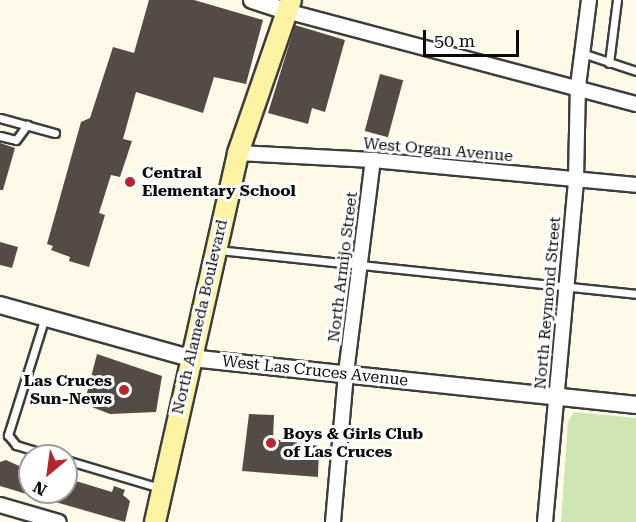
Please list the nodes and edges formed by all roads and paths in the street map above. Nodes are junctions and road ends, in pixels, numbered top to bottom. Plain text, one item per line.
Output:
1 (252, 0) edge
2 (590, 0) edge
3 (617, 0) edge
4 (289, 5) edge
5 (582, 53) junction
6 (609, 63) junction
7 (636, 71) edge
8 (578, 86) junction
9 (636, 104) edge
10 (0, 118) edge
11 (27, 125) junction
12 (55, 133) dead end
13 (0, 136) edge
14 (238, 153) junction
15 (373, 160) junction
16 (576, 179) junction
17 (636, 185) edge
18 (215, 249) junction
19 (360, 266) junction
20 (566, 288) junction
21 (636, 294) edge
22 (0, 304) edge
23 (45, 317) junction
24 (190, 358) junction
25 (346, 373) junction
26 (556, 397) junction
27 (636, 405) edge
28 (18, 447) edge
29 (78, 464) edge
30 (162, 488) junction
31 (0, 505) edge
32 (59, 522) edge
33 (155, 522) edge
34 (333, 522) edge
35 (545, 522) edge

1 - 4 street
2 - 5 street, North Reymond Street
3 - 6 lane
4 - 8 street
4 - 14 main road, North Alameda Boulevard
5 - 6 lane
5 - 8 street, North Reymond Street
6 - 7 lane
8 - 9 street
8 - 16 street, North Reymond Street
10 - 11 lane
11 - 12 lane
11 - 13 lane
14 - 15 street, West Organ Avenue
14 - 18 main road, North Alameda Boulevard
15 - 16 street, West Organ Avenue
15 - 19 street, North Armijo Street
16 - 17 street, West Organ Avenue
16 - 20 street, North Reymond Street
18 - 19 lane
18 - 24 main road, North Alameda Boulevard
19 - 20 lane
19 - 25 street, North Armijo Street
20 - 21 lane
20 - 26 street, North Reymond Street
22 - 23 street, West Las Cruces Avenue
23 - 24 street, West Las Cruces Avenue
23 - 28 lane
24 - 25 street, West Las Cruces Avenue
24 - 30 main road, North Alameda Boulevard
25 - 26 street, West Las Cruces Avenue
25 - 34 street, North Armijo Street
26 - 27 street, West Las Cruces Avenue
26 - 35 street, North Reymond Street
29 - 30 lane
30 - 33 main road, North Alameda Boulevard
31 - 32 street

